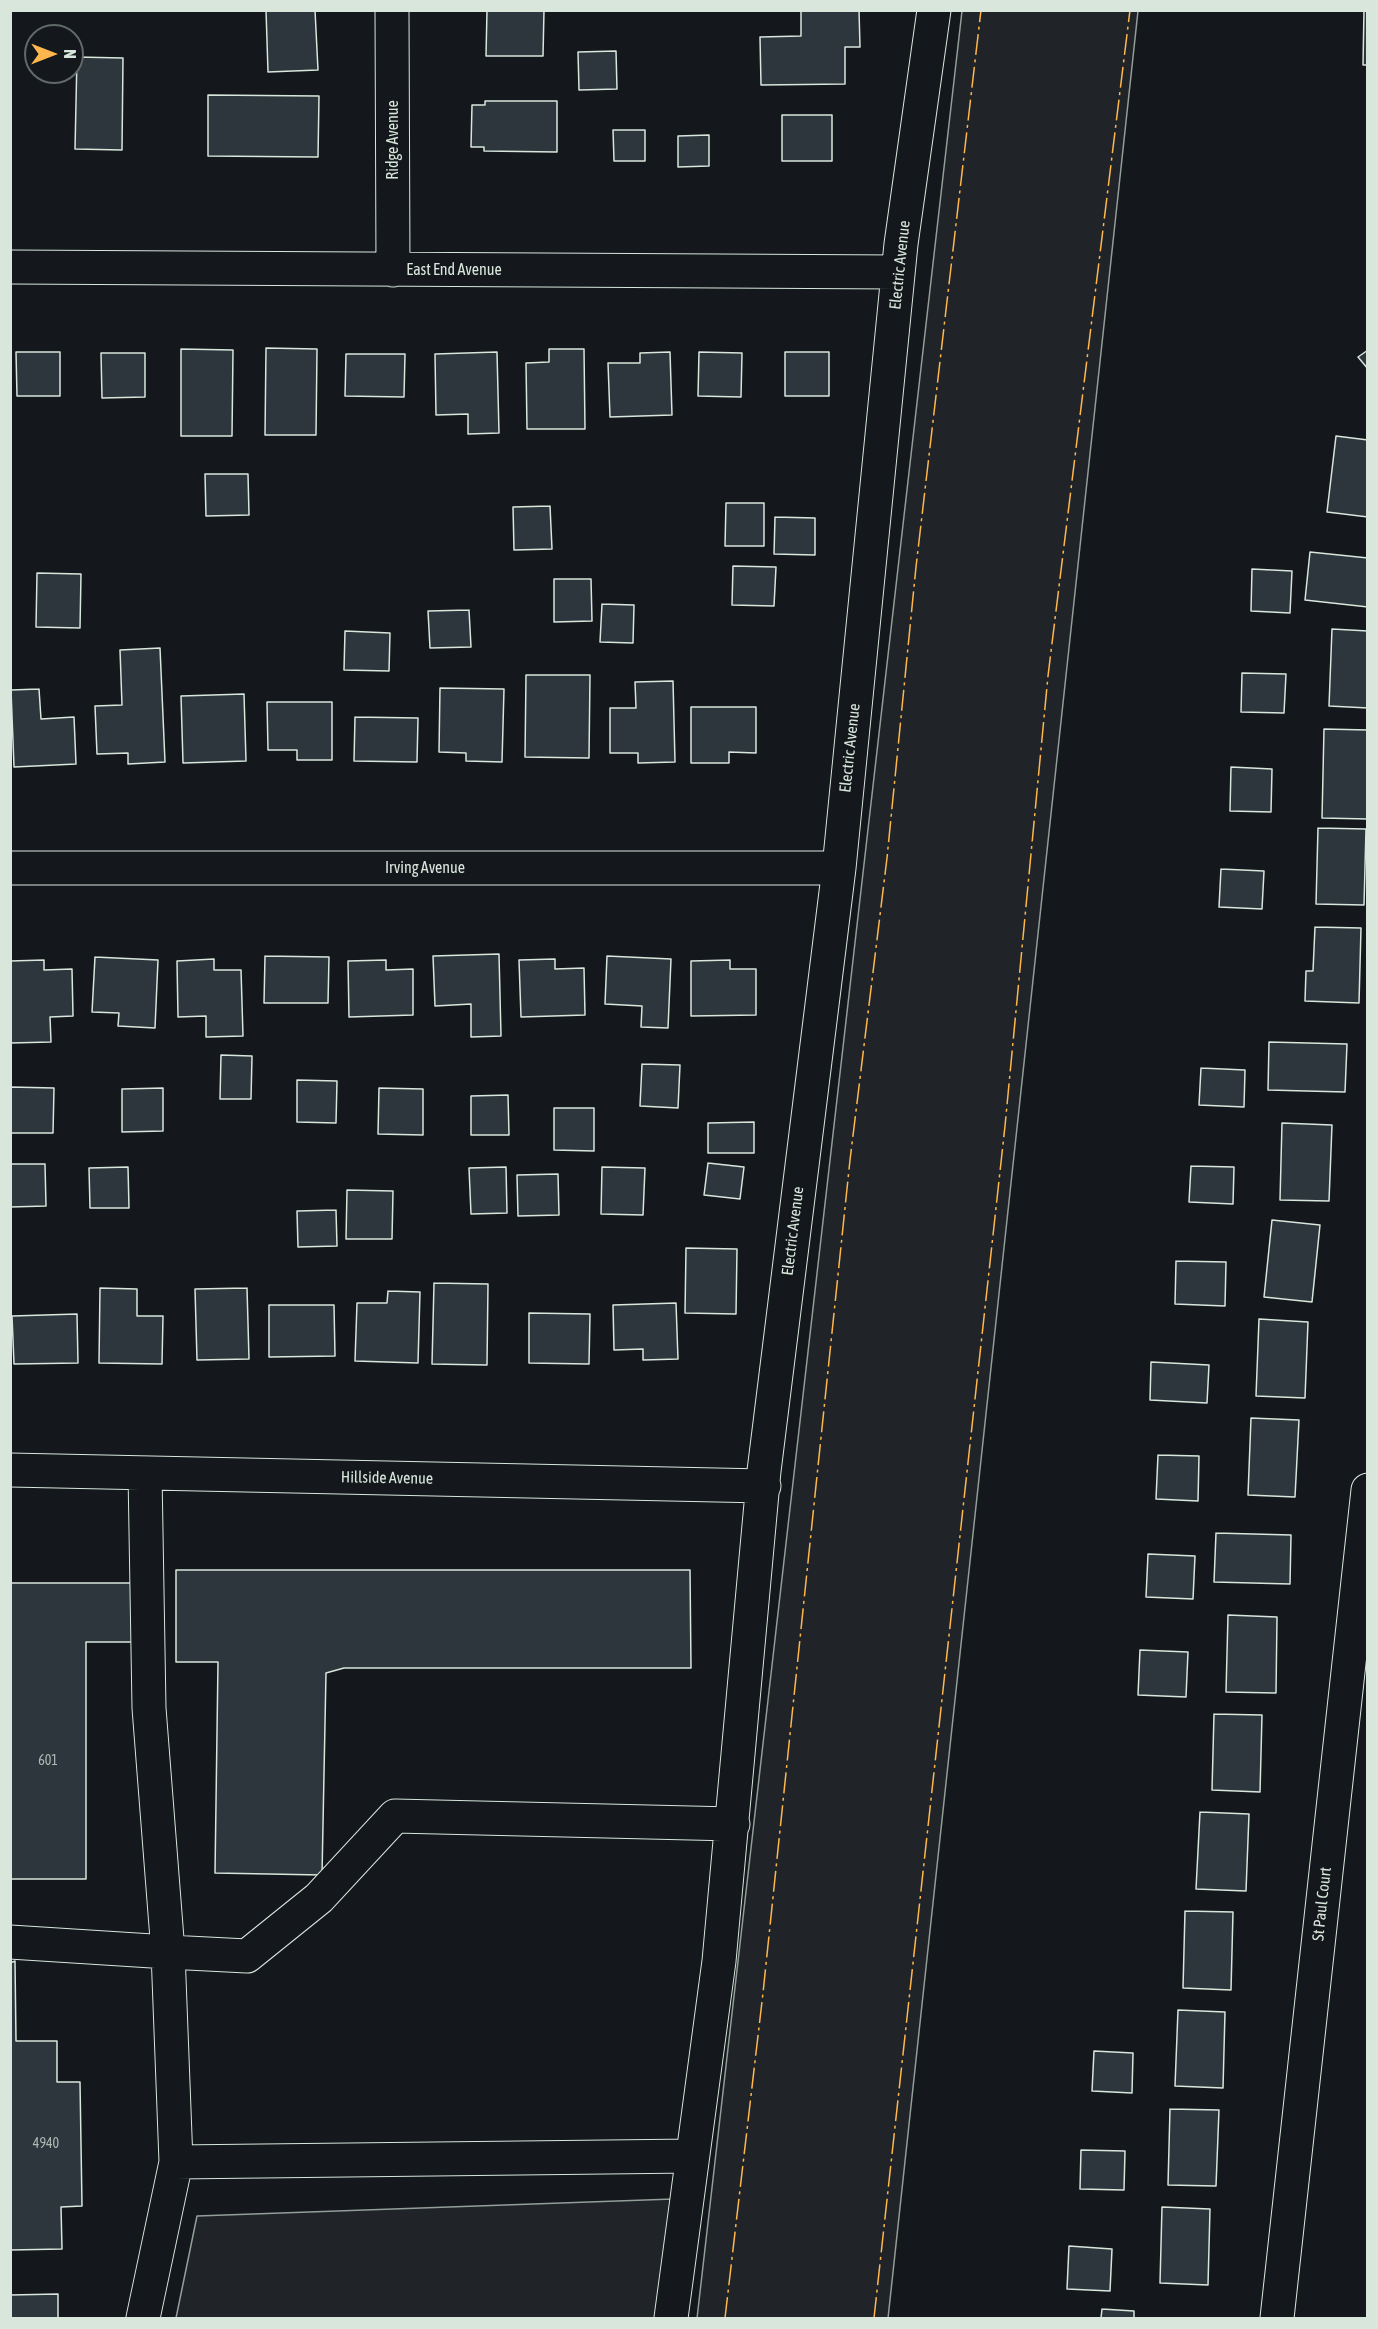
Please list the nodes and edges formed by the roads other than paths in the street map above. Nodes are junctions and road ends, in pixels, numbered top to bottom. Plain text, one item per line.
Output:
1 (392, 10) edge
2 (934, 10) edge
3 (10, 267) edge
4 (393, 270) junction
5 (898, 272) junction
6 (10, 868) edge
7 (838, 868) junction
8 (10, 1470) edge
9 (145, 1473) junction
10 (764, 1486) junction
11 (1368, 1490) edge
12 (733, 1824) junction
13 (10, 1942) edge
14 (168, 1953) junction
15 (692, 2156) junction
16 (176, 2162) junction
17 (143, 2319) edge
18 (671, 2319) edge
19 (1277, 2319) edge

1 - 4 street, Ridge Avenue
2 - 5 street, Electric Avenue
3 - 4 street, East End Avenue
4 - 5 street, East End Avenue
5 - 7 street, Electric Avenue
6 - 7 street, Irving Avenue
7 - 10 street, Electric Avenue
8 - 9 street, Hillside Avenue
9 - 10 street, Hillside Avenue
9 - 14 street
10 - 12 street, Electric Avenue
11 - 19 street, St Paul Court
12 - 14 street
12 - 15 street, Electric Avenue
13 - 14 street
14 - 16 street
15 - 16 street
15 - 18 street, Electric Avenue
16 - 17 street

